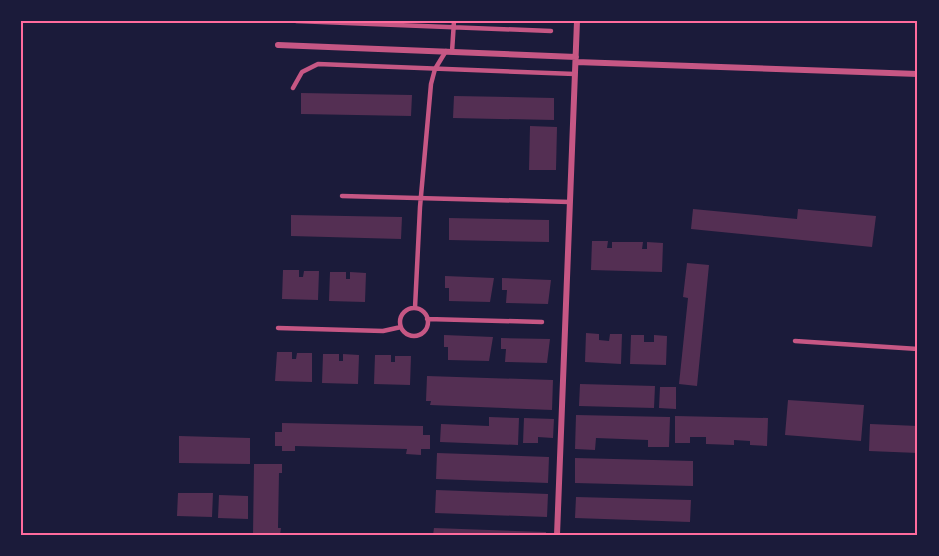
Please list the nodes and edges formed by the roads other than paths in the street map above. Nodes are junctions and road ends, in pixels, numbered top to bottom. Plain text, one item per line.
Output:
1 (296, 21) edge
2 (454, 21) edge
3 (577, 21) edge
4 (453, 28) junction
5 (551, 31) dead end
6 (278, 45) dead end
7 (449, 52) junction
8 (576, 59) junction
9 (435, 69) junction
10 (918, 74) edge
11 (575, 75) junction
12 (293, 88) dead end
13 (342, 196) dead end
14 (421, 198) junction
15 (570, 202) junction
16 (415, 308) junction
17 (427, 319) junction
18 (542, 322) dead end
19 (401, 327) junction
20 (278, 328) dead end
21 (795, 341) dead end
22 (918, 350) edge
23 (557, 535) edge

1 - 4 lane
2 - 4 lane
3 - 8 street
4 - 5 lane
4 - 7 lane
6 - 7 street
7 - 8 street
7 - 9 lane
8 - 10 street
8 - 11 street
9 - 11 lane
9 - 12 lane
9 - 14 lane
11 - 15 street
13 - 14 lane
14 - 15 lane
14 - 16 lane
15 - 23 street
16 - 17 lane
16 - 19 lane
17 - 18 lane
17 - 19 lane
19 - 20 lane
21 - 22 lane

